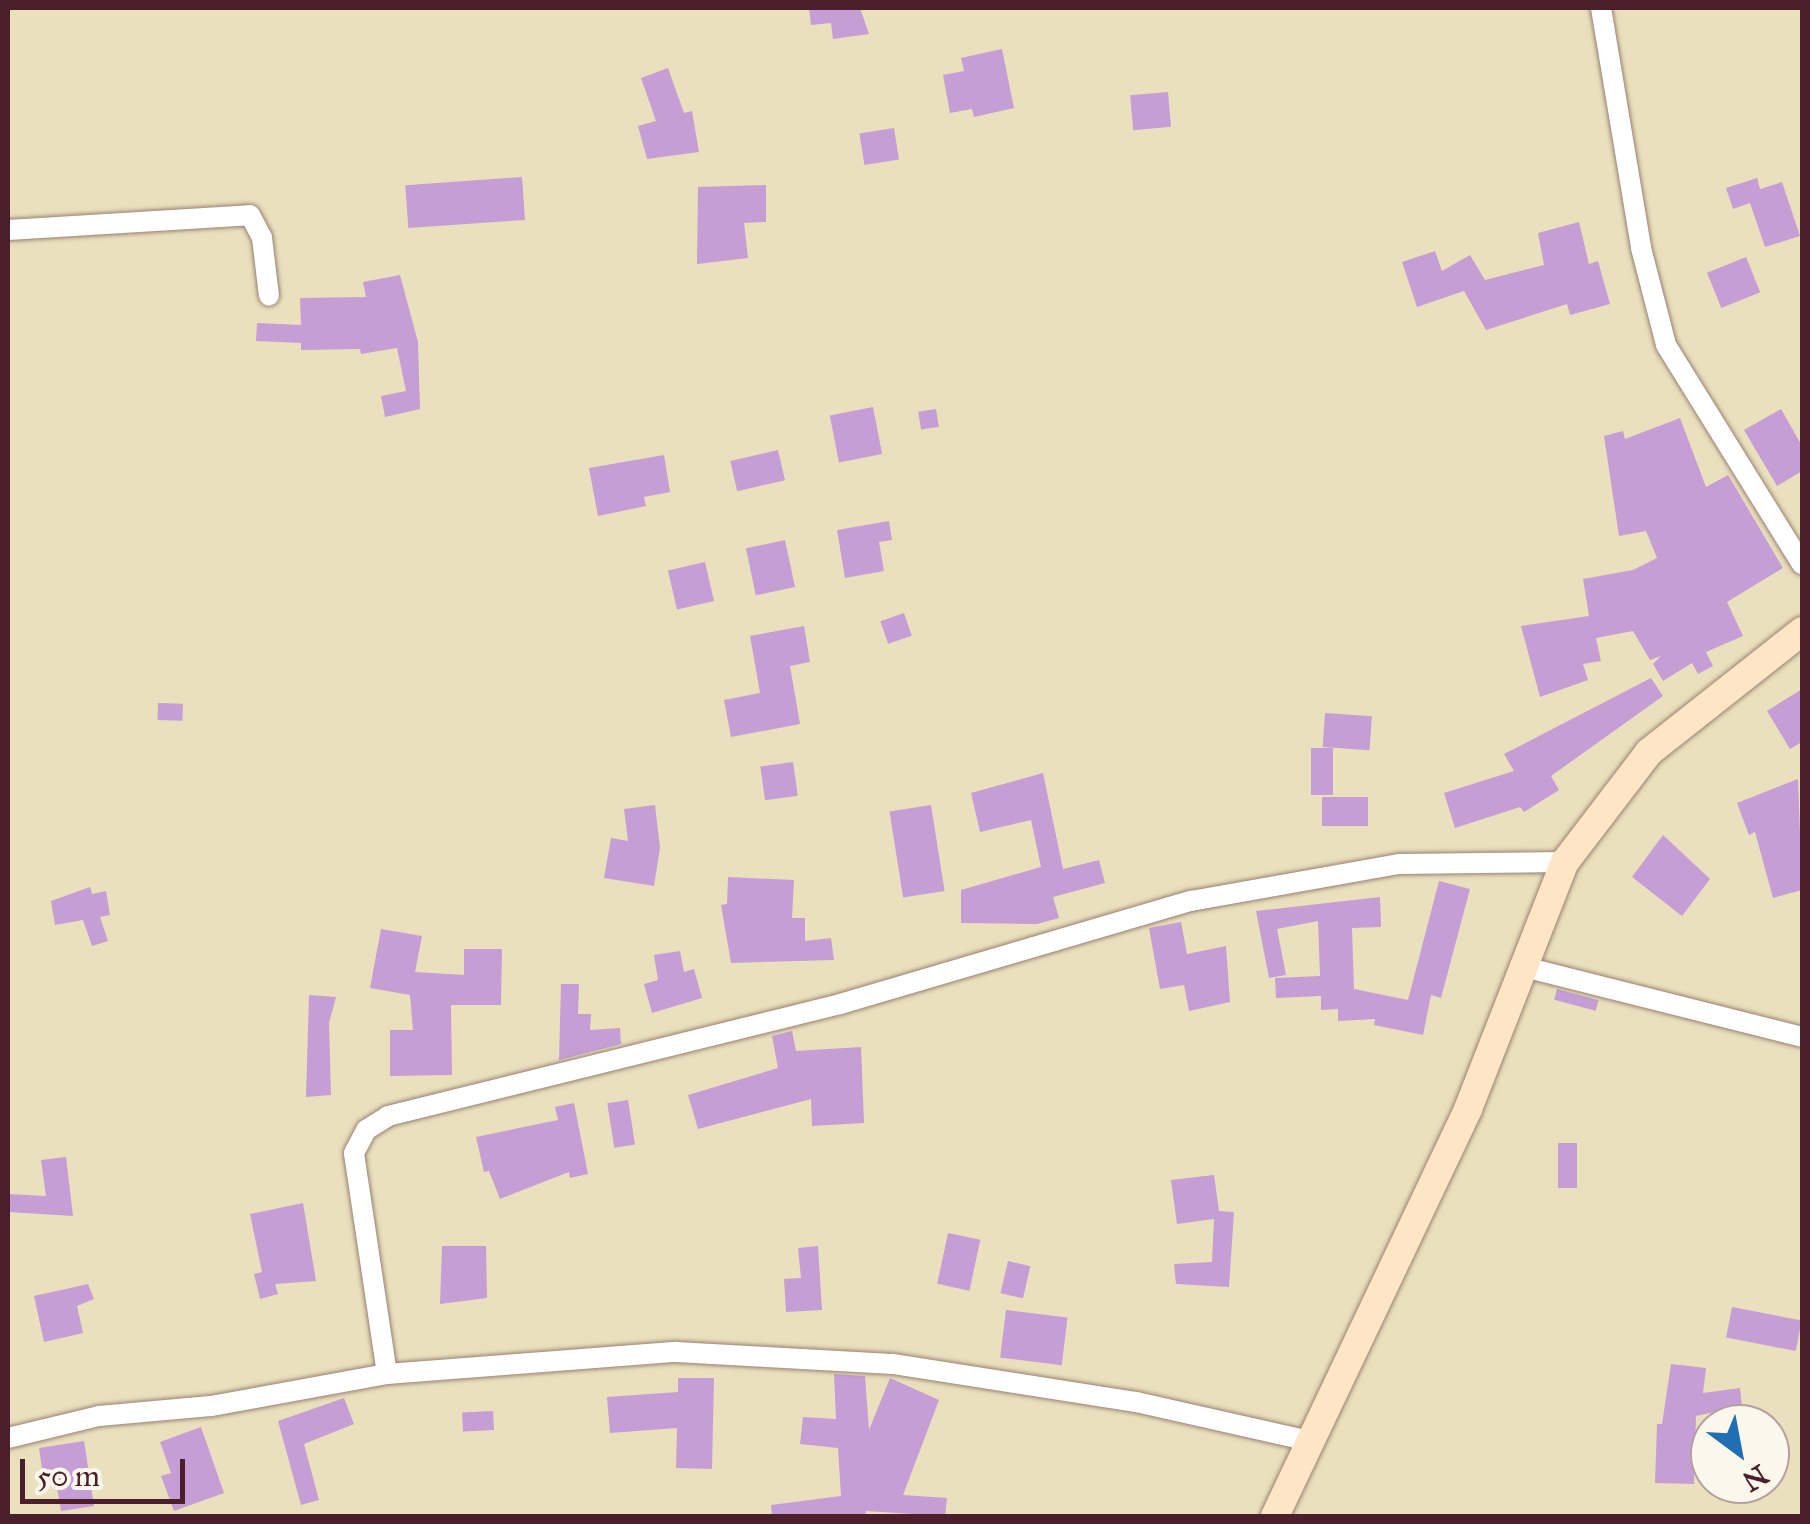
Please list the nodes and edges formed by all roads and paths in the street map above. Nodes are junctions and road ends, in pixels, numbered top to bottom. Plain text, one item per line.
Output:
1 (1601, 8) edge
2 (8, 230) edge
3 (268, 296) dead end
4 (1802, 564) edge
5 (1802, 631) edge
6 (1566, 862) junction
7 (1520, 966) junction
8 (1802, 1038) edge
9 (388, 1374) junction
10 (8, 1438) edge
11 (1309, 1442) junction
12 (1275, 1516) edge

1 - 4 street
2 - 3 street
5 - 6 street
6 - 7 street
6 - 9 street
7 - 8 street
7 - 11 street
9 - 10 street
9 - 11 street
11 - 12 street

